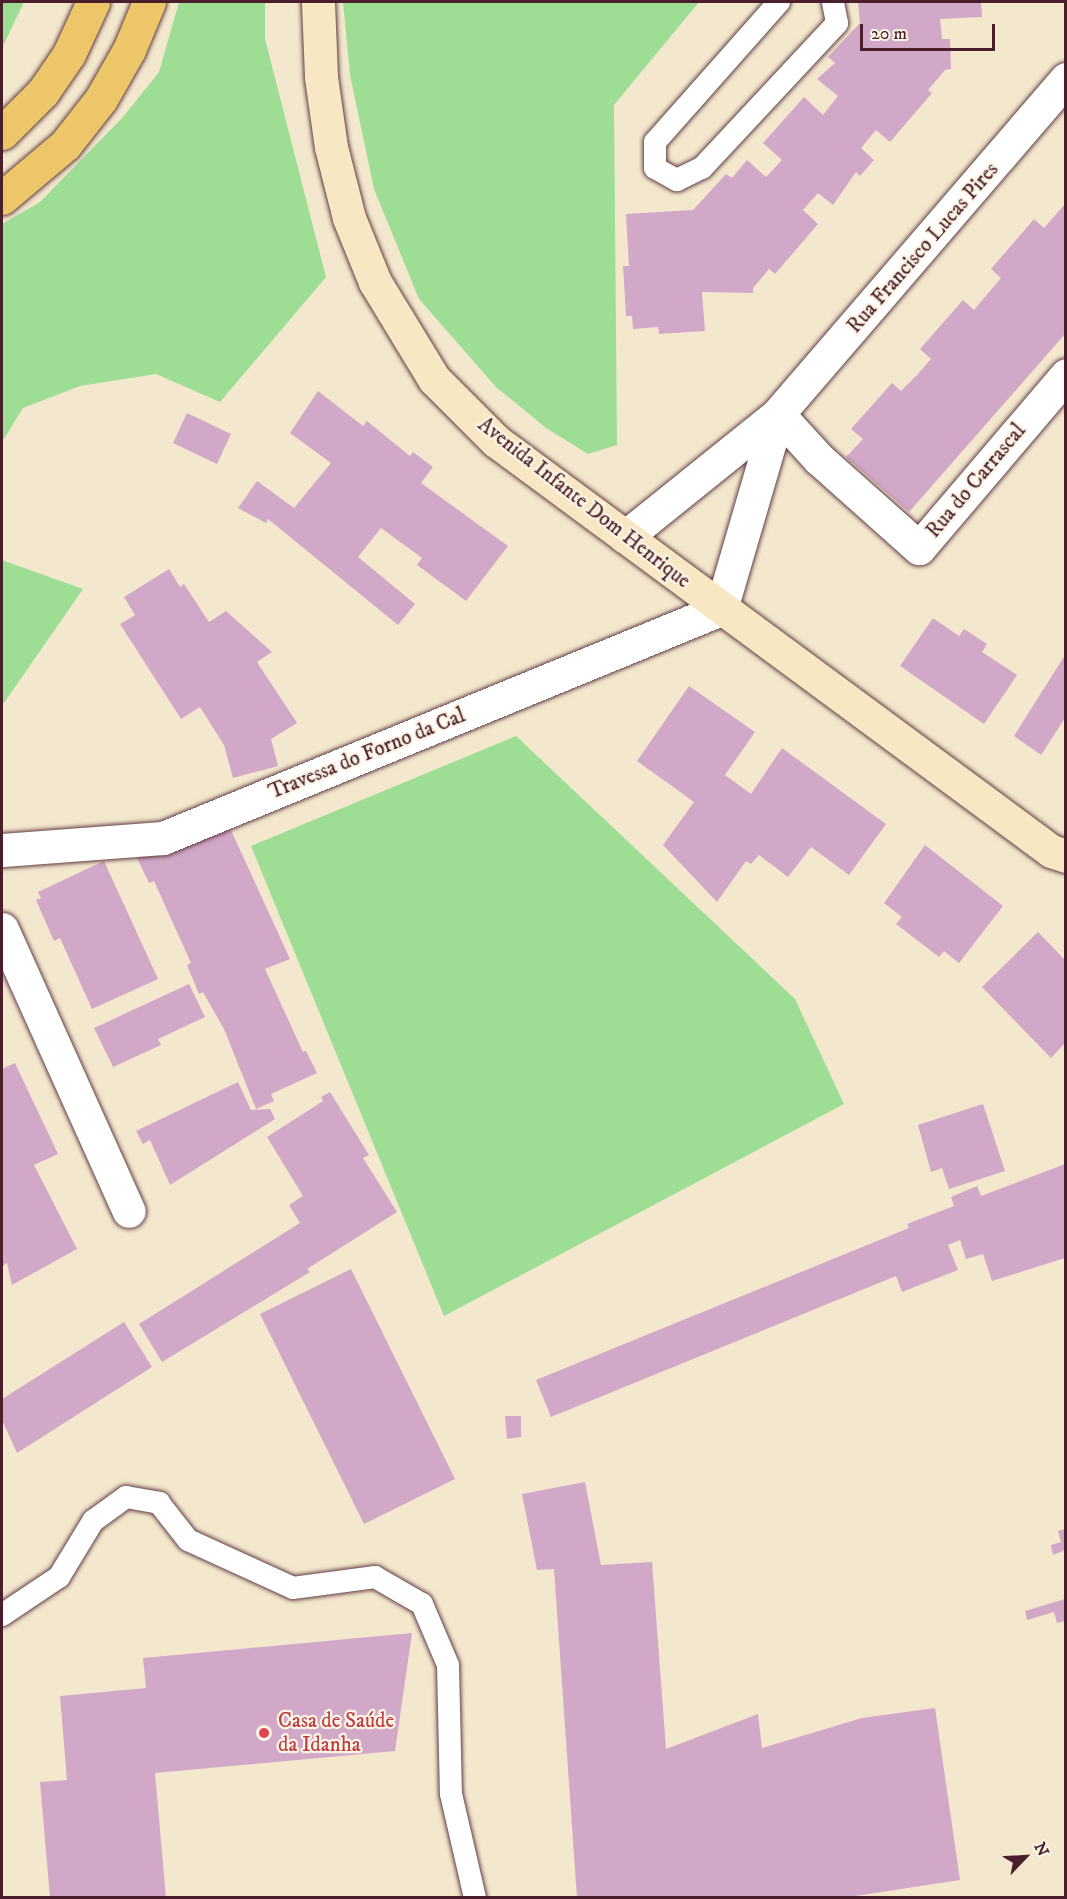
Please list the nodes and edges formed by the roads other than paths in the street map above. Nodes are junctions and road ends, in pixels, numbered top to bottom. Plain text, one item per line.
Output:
1 (93, 2) edge
2 (149, 2) edge
3 (318, 2) edge
4 (779, 2) edge
5 (833, 2) edge
6 (1065, 79) edge
7 (2, 133) edge
8 (2, 198) edge
9 (1065, 375) edge
10 (778, 414) junction
11 (625, 537) junction
12 (721, 609) junction
13 (2, 850) edge
14 (1065, 856) edge
15 (2, 929) edge
16 (129, 1211) dead end
17 (2, 1615) edge
18 (475, 1898) edge

1 - 7 highway
2 - 8 highway
3 - 11 street, Avenida Infante Dom Henrique
4 - 5 lane
6 - 10 street, Rua Francisco Lucas Pires
9 - 10 street, Rua do Carrascal
10 - 11 street, Rua Francisco Lucas Pires
10 - 12 street, Rua Francisco Lucas Pires
11 - 12 street, Avenida Infante Dom Henrique
12 - 13 street, Travessa do Forno da Cal
12 - 14 street, Avenida Infante Dom Henrique
15 - 16 street
17 - 18 lane

